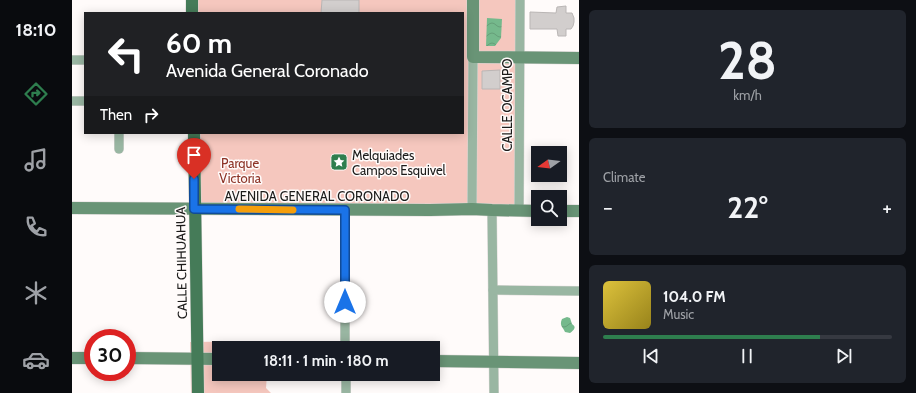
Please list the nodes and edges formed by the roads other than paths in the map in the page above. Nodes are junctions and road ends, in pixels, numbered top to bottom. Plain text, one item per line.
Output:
1 (192, 0) edge
2 (473, 0) edge
3 (520, 0) edge
4 (192, 12) edge
5 (473, 57) junction
6 (520, 58) junction
7 (579, 58) edge
8 (72, 60) edge
9 (84, 60) edge
10 (84, 101) edge
11 (72, 102) edge
12 (119, 134) edge
13 (194, 134) edge
14 (119, 149) dead end
15 (72, 208) edge
16 (472, 208) junction
17 (194, 209) junction
18 (345, 210) junction
19 (492, 210) junction
20 (519, 210) junction
21 (531, 210) edge
22 (567, 211) edge
23 (579, 211) edge
24 (493, 290) junction
25 (578, 291) dead end
26 (346, 341) edge
27 (72, 358) edge
28 (84, 358) edge
29 (136, 358) edge
30 (197, 358) junction
31 (212, 358) edge
32 (440, 361) edge
33 (494, 362) junction
34 (579, 363) edge
35 (346, 381) edge
36 (198, 393) edge
37 (346, 393) edge
38 (494, 393) edge

1 - 4 main road
2 - 5 street
3 - 6 street, CALLE OCAMPO
5 - 6 street
5 - 16 street
6 - 7 street
6 - 20 street, CALLE OCAMPO
8 - 9 street
10 - 11 street
12 - 14 street
13 - 17 main road, CALLE CHIHUAHUA
15 - 17 street, AVENIDA GENERAL CORONADO
16 - 18 street, AVENIDA GENERAL CORONADO
16 - 19 street, AVENIDA GENERAL CORONADO
17 - 18 street, AVENIDA GENERAL CORONADO
17 - 30 main road, CALLE CHIHUAHUA
18 - 26 street
19 - 20 street, AVENIDA GENERAL CORONADO
19 - 24 street
20 - 21 street, AVENIDA GENERAL CORONADO
22 - 23 street
24 - 25 street
24 - 33 street
27 - 28 street
29 - 30 street
30 - 31 street
30 - 36 main road, CALLE CHIHUAHUA
32 - 33 street
33 - 34 street
33 - 38 street
35 - 37 street

